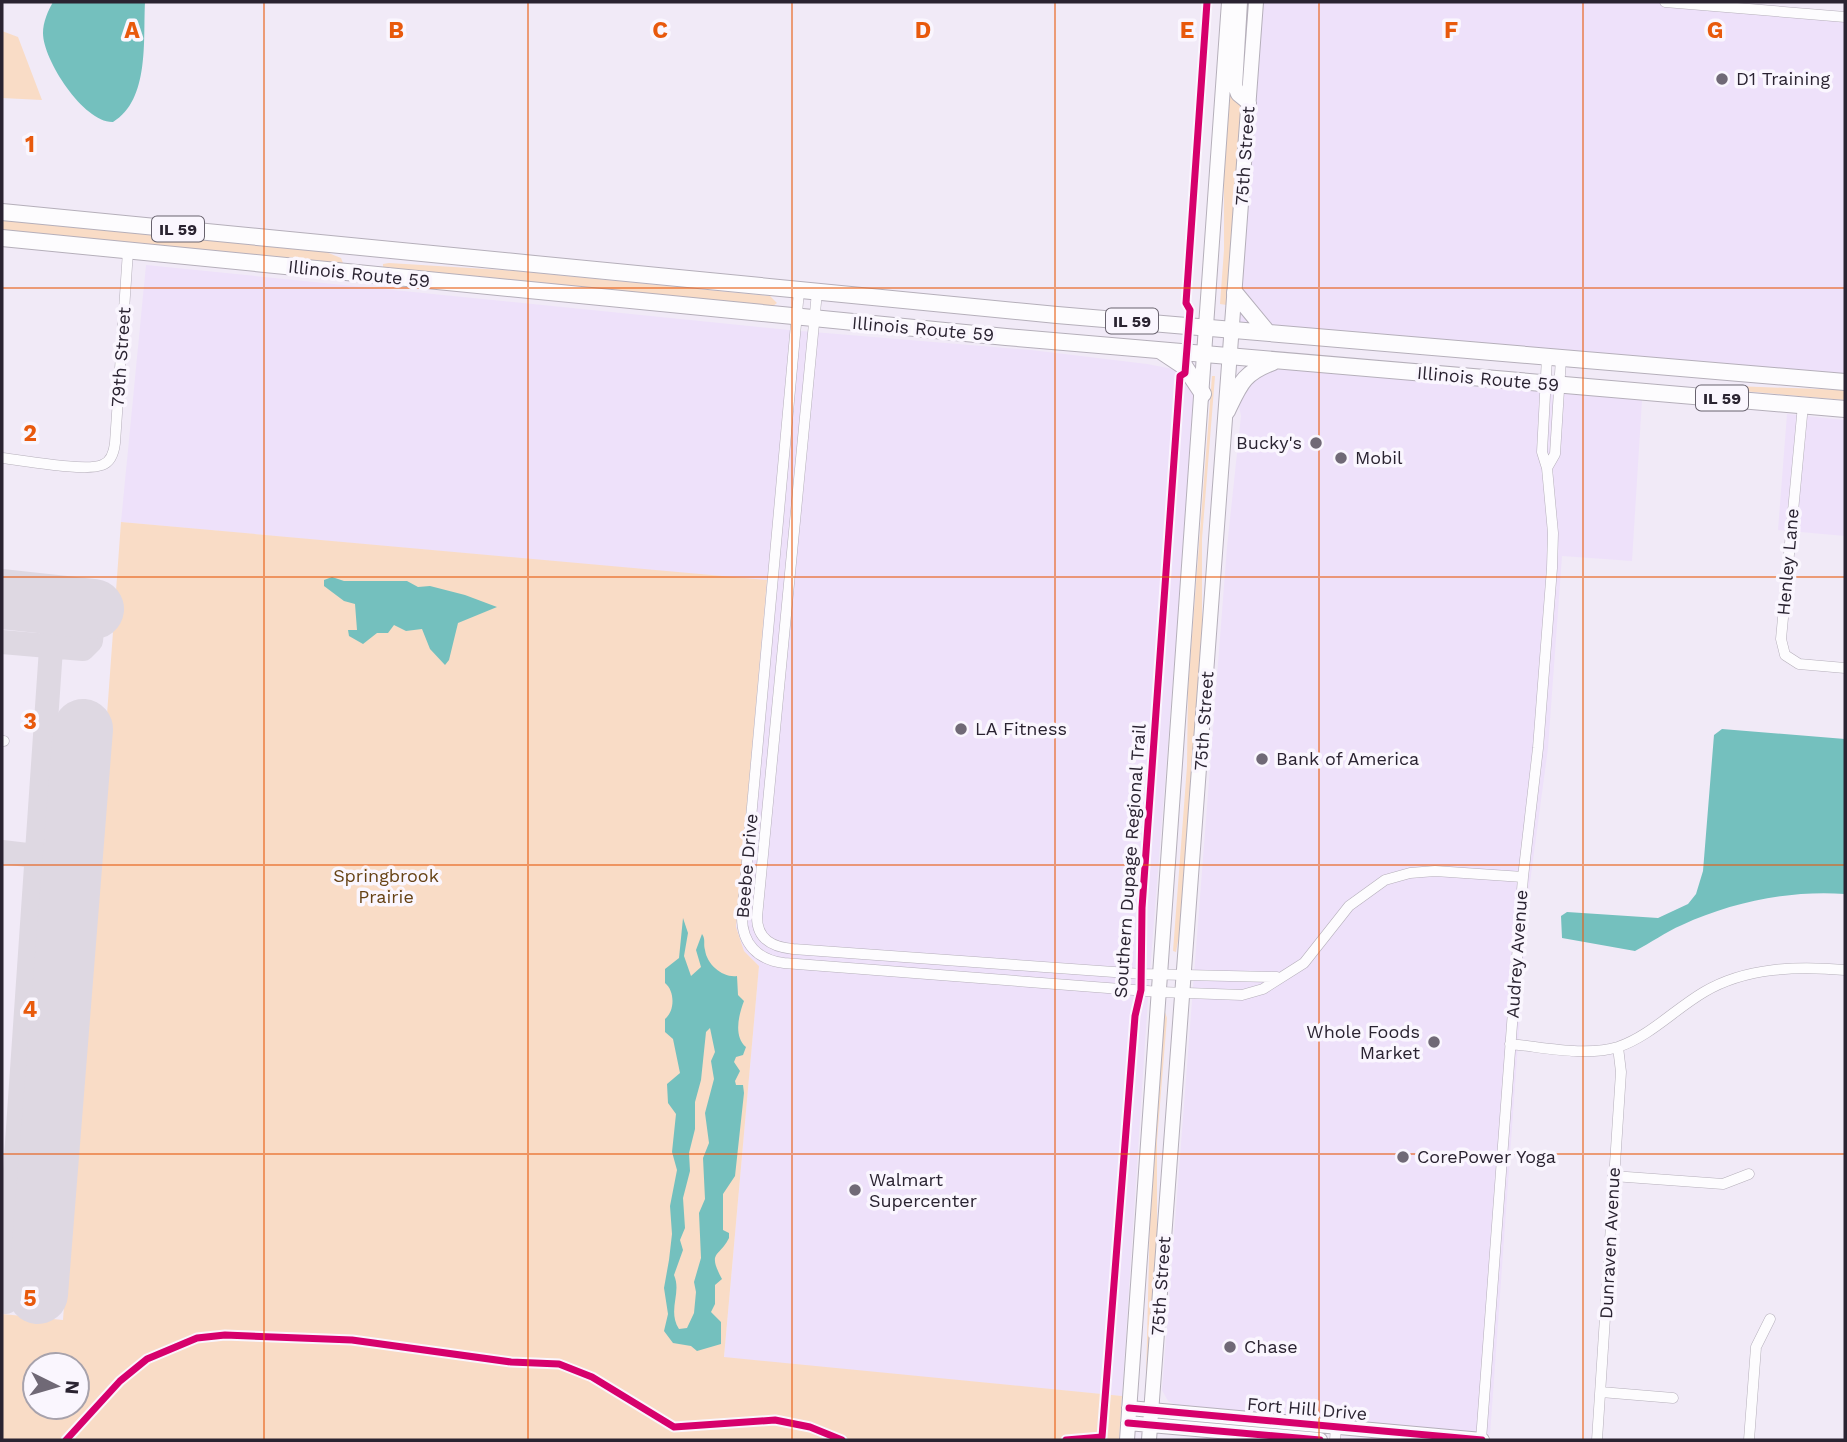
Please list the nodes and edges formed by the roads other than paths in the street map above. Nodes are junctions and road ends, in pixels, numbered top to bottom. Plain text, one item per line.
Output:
1 (1229, 2) edge
2 (1240, 2) edge
3 (1256, 2) edge
4 (1665, 2) edge
5 (1845, 18) edge
6 (1249, 103) junction
7 (2, 212) edge
8 (2, 238) edge
9 (128, 251) junction
10 (799, 290) junction
11 (817, 292) junction
12 (1235, 293) junction
13 (796, 317) junction
14 (814, 319) junction
15 (1208, 327) junction
16 (1232, 330) junction
17 (1268, 333) junction
18 (1159, 350) junction
19 (1206, 354) junction
20 (1230, 356) junction
21 (1554, 357) junction
22 (1277, 360) junction
23 (1845, 382) edge
24 (1552, 384) junction
25 (1203, 394) junction
26 (1803, 405) junction
27 (1845, 409) edge
28 (1227, 411) junction
29 (2, 458) edge
30 (1547, 468) junction
31 (1845, 668) edge
32 (1523, 877) junction
33 (1845, 970) edge
34 (1161, 975) junction
35 (1185, 976) junction
36 (1277, 977) junction
37 (1160, 992) junction
38 (1184, 993) junction
39 (1510, 1044) junction
40 (1618, 1047) junction
41 (1749, 1174) dead end
42 (1612, 1176) junction
43 (1770, 1319) dead end
44 (1601, 1392) junction
45 (1673, 1398) dead end
46 (1129, 1416) junction
47 (1150, 1425) edge
48 (1335, 1434) edge
49 (1127, 1440) edge
50 (1320, 1440) edge
51 (1481, 1440) edge
52 (1597, 1440) edge
53 (1749, 1440) edge

1 - 15 main road, 75th Street
2 - 6 main road
3 - 6 main road, 75th Street
4 - 5 street
6 - 12 main road, 75th Street
7 - 10 main road, Illinois Route 59 / IL 59
8 - 9 main road, Illinois Route 59 / IL 59
9 - 13 main road, Illinois Route 59 / IL 59
9 - 29 street, 79th Street
10 - 11 main road, Illinois Route 59 / IL 59
10 - 13 street, Beebe Drive
11 - 14 street, Beebe Drive
11 - 15 main road, Illinois Route 59 / IL 59
12 - 16 main road, 75th Street
12 - 17 main road
13 - 14 main road, Illinois Route 59 / IL 59
13 - 37 street, Beebe Drive
14 - 18 main road, Illinois Route 59 / IL 59
14 - 34 street, Beebe Drive
15 - 16 main road, Illinois Route 59 / IL 59
15 - 19 main road, 75th Street
16 - 17 main road, Illinois Route 59 / IL 59
16 - 20 main road, 75th Street
17 - 21 main road, Illinois Route 59 / IL 59
18 - 19 main road, Illinois Route 59 / IL 59
18 - 25 main road
19 - 20 main road, Illinois Route 59 / IL 59
19 - 25 main road, 75th Street
20 - 22 main road, Illinois Route 59 / IL 59
20 - 28 main road, 75th Street
21 - 23 main road, Illinois Route 59 / IL 59
21 - 24 street, Audrey Avenue
21 - 24 street, Audrey Avenue
22 - 24 main road, Illinois Route 59 / IL 59
22 - 28 main road
24 - 26 main road, Illinois Route 59 / IL 59
24 - 30 street, Audrey Avenue
24 - 30 street, Audrey Avenue
25 - 34 main road, 75th Street
26 - 27 main road, Illinois Route 59 / IL 59
26 - 31 street, Henley Lane
28 - 35 main road, 75th Street
30 - 32 street, Audrey Avenue
32 - 36 street, Beebe Drive
32 - 39 street, Audrey Avenue
33 - 40 street
34 - 35 street, Beebe Drive
34 - 37 main road, 75th Street
35 - 36 street, Beebe Drive
35 - 38 main road, 75th Street
36 - 38 street, Beebe Drive
37 - 38 street, Beebe Drive
37 - 46 main road, 75th Street
38 - 47 main road, 75th Street
39 - 40 street
39 - 51 street, Audrey Avenue
40 - 42 street, Dunraven Avenue
41 - 42 street
42 - 44 street, Dunraven Avenue
43 - 53 street
44 - 45 street
44 - 52 street, Dunraven Avenue
46 - 47 main road, Fort Hill Drive
46 - 49 main road, 75th Street
47 - 48 main road, Fort Hill Drive
47 - 50 main road, Fort Hill Drive
48 - 51 main road, Fort Hill Drive

